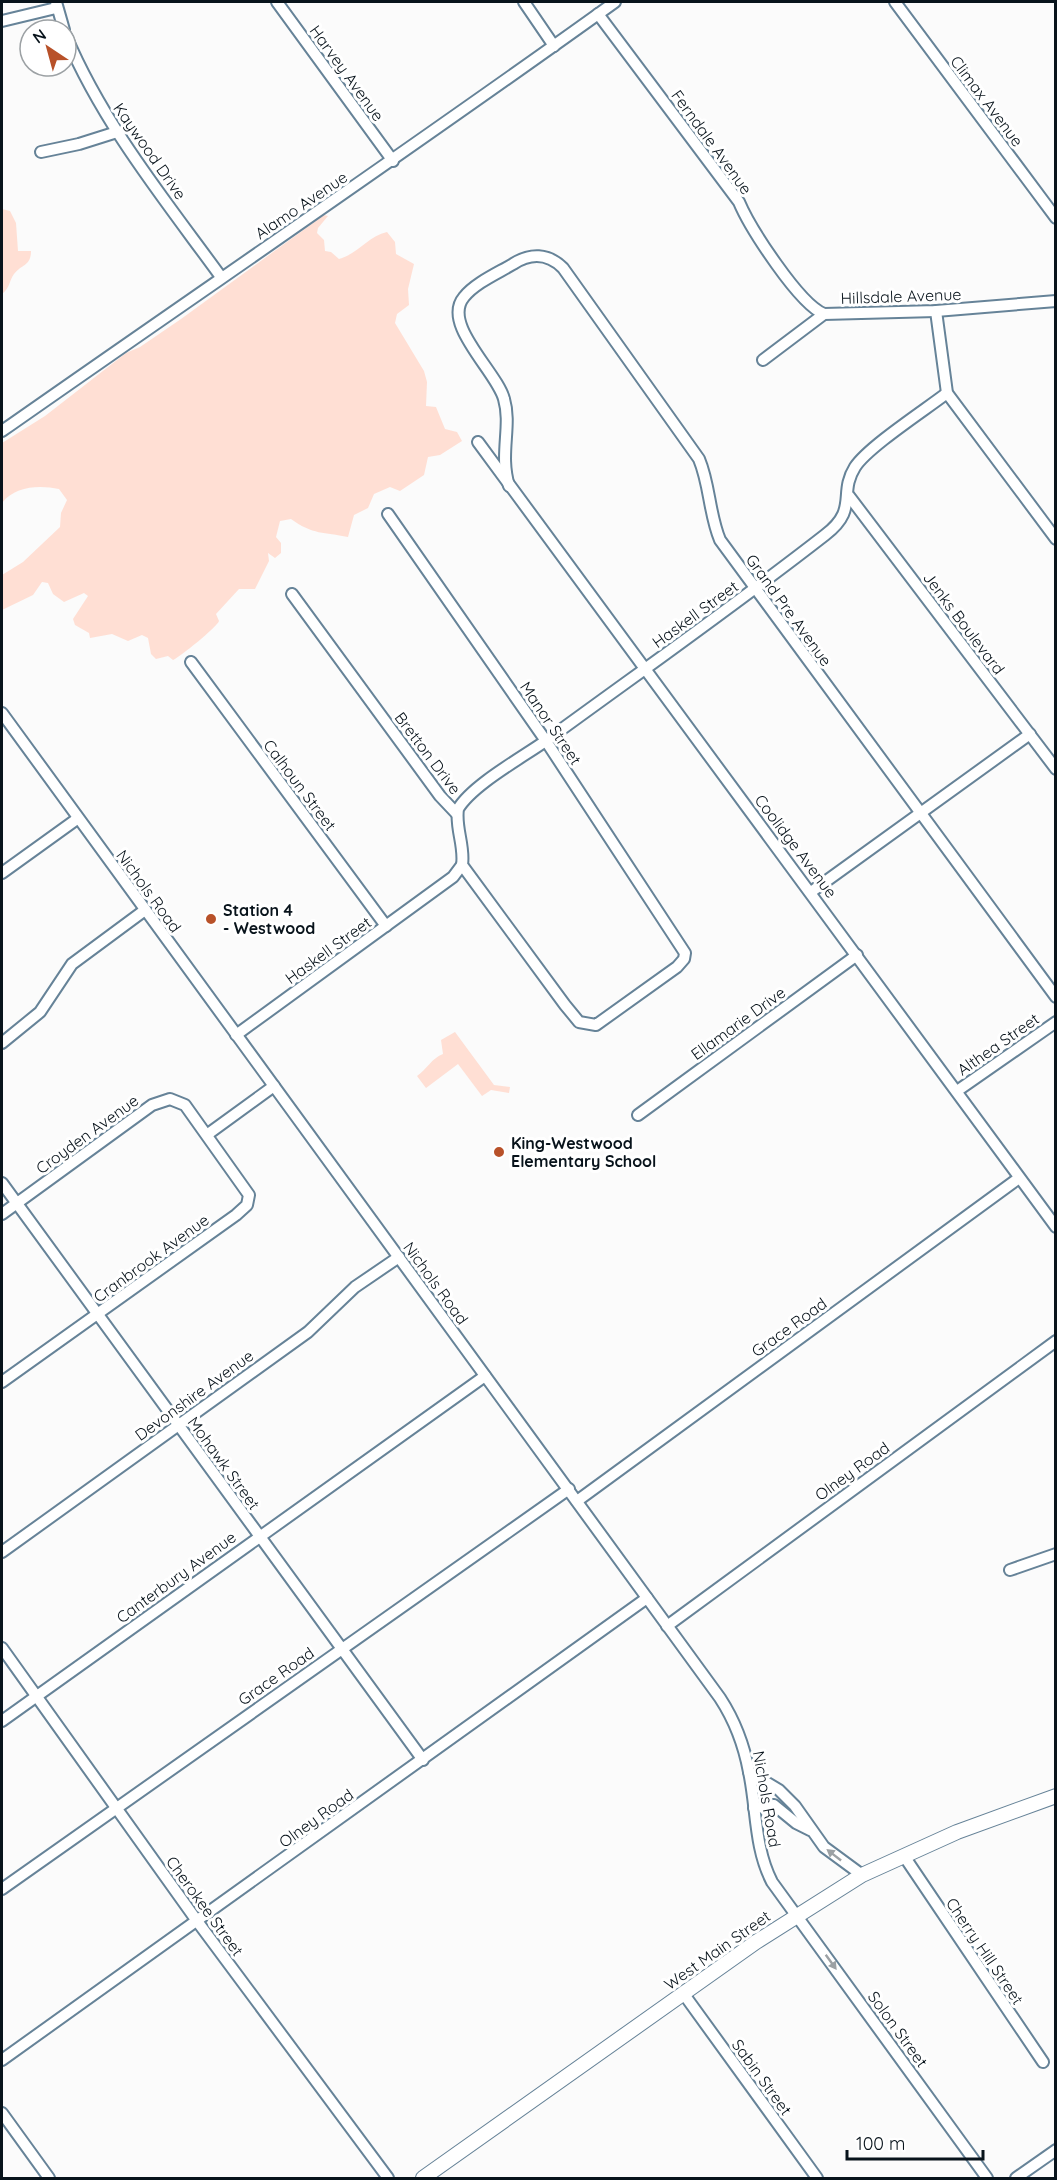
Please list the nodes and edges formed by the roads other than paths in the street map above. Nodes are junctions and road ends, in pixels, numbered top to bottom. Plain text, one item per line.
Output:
1 (278, 2) edge
2 (524, 2) edge
3 (615, 2) edge
4 (895, 2) edge
5 (56, 4) edge
6 (598, 14) junction
7 (2, 21) edge
8 (554, 46) junction
9 (78, 64) edge
10 (117, 132) junction
11 (41, 152) dead end
12 (393, 161) junction
13 (1056, 218) edge
14 (221, 277) junction
15 (1056, 301) edge
16 (936, 311) junction
17 (824, 314) junction
18 (764, 360) dead end
19 (947, 393) junction
20 (2, 431) edge
21 (478, 442) dead end
22 (509, 486) junction
23 (849, 496) junction
24 (388, 514) dead end
25 (1056, 539) edge
26 (755, 590) junction
27 (292, 594) dead end
28 (190, 662) dead end
29 (645, 669) junction
30 (2, 713) edge
31 (1030, 734) junction
32 (546, 741) junction
33 (1056, 769) edge
34 (457, 814) junction
35 (920, 814) junction
36 (77, 819) junction
37 (462, 865) junction
38 (2, 873) edge
39 (811, 892) junction
40 (145, 910) junction
41 (386, 926) junction
42 (856, 955) junction
43 (1056, 997) edge
44 (1056, 1022) edge
45 (236, 1035) junction
46 (2, 1043) edge
47 (273, 1086) junction
48 (957, 1091) junction
49 (638, 1114) dead end
50 (208, 1134) junction
51 (1019, 1178) junction
52 (2, 1183) edge
53 (16, 1204) junction
54 (2, 1214) edge
55 (1056, 1227) edge
56 (399, 1257) junction
57 (97, 1315) junction
58 (1056, 1341) edge
59 (485, 1376) junction
60 (2, 1382) edge
61 (178, 1424) junction
62 (569, 1489) junction
63 (577, 1500) junction
64 (258, 1537) junction
65 (2, 1552) edge
66 (1056, 1554) edge
67 (1010, 1570) dead end
68 (647, 1598) junction
69 (667, 1626) junction
70 (2, 1648) edge
71 (341, 1648) junction
72 (36, 1696) junction
73 (2, 1720) edge
74 (423, 1760) junction
75 (749, 1772) junction
76 (1056, 1796) edge
77 (117, 1807) junction
78 (754, 1808) junction
79 (810, 1830) junction
80 (904, 1856) junction
81 (862, 1875) junction
82 (2, 1889) edge
83 (784, 1899) joint
84 (797, 1914) junction
85 (196, 1921) junction
86 (683, 1993) junction
87 (2, 2060) edge
88 (1043, 2062) dead end
89 (2, 2113) edge
90 (1056, 2150) edge
91 (49, 2178) edge
92 (388, 2178) edge
93 (423, 2178) edge
94 (817, 2178) edge
95 (987, 2178) edge
96 (1017, 2178) edge

1 - 12 street, Harvey Avenue
2 - 8 street
3 - 6 street, Alamo Avenue
4 - 13 street, Climax Avenue
5 - 7 street
6 - 8 street, Alamo Avenue
6 - 17 street, Ferndale Avenue
8 - 12 street, Alamo Avenue
9 - 10 street, Kaywood Drive
10 - 11 street
10 - 14 street, Kaywood Drive
12 - 14 street, Alamo Avenue
14 - 20 street, Alamo Avenue
15 - 16 street, Hillsdale Avenue
16 - 17 street, Hillsdale Avenue
16 - 19 street
17 - 18 street, Hillsdale Avenue
19 - 23 street, Haskell Street
19 - 25 street
21 - 22 street, Coolidge Avenue
22 - 26 street, Grand Pre Avenue
22 - 29 street, Coolidge Avenue
23 - 26 street, Haskell Street
23 - 31 street, Jenks Boulevard
24 - 32 street, Manor Street
26 - 29 street, Haskell Street
26 - 35 street, Grand Pre Avenue
27 - 34 street, Bretton Drive
28 - 41 street, Calhoun Street
29 - 32 street, Haskell Street
29 - 39 street, Coolidge Avenue
30 - 36 street, Nichols Road
31 - 33 street, Jenks Boulevard
31 - 35 street
32 - 34 street, Haskell Street
32 - 37 street, Manor Street
34 - 37 street, Bretton Drive
35 - 39 street
35 - 43 street, Grand Pre Avenue
36 - 38 street
36 - 40 street, Nichols Road
37 - 41 street, Haskell Street
39 - 42 street, Coolidge Avenue
40 - 45 street, Nichols Road
40 - 46 street
41 - 45 street, Haskell Street
42 - 48 street, Coolidge Avenue
42 - 49 street, Ellamarie Drive
44 - 48 street, Althea Street
45 - 47 street, Nichols Road
47 - 50 street
47 - 56 street, Nichols Road
48 - 51 street, Coolidge Avenue
50 - 53 street, Croyden Avenue
50 - 57 street, Cranbrook Avenue
51 - 55 street, Coolidge Avenue
51 - 63 street, Grace Road
52 - 53 street, Mohawk Street
53 - 54 street, Croyden Avenue
53 - 57 street, Mohawk Street
56 - 59 street, Nichols Road
56 - 61 street, Devonshire Avenue
57 - 60 street, Cranbrook Avenue
57 - 61 street, Mohawk Street
58 - 69 street, Olney Road
59 - 62 street, Nichols Road
59 - 64 street, Canterbury Avenue
61 - 64 street, Mohawk Street
61 - 65 street, Devonshire Avenue
62 - 63 street, Nichols Road
62 - 71 street, Grace Road
63 - 68 street, Nichols Road
64 - 71 street, Mohawk Street
64 - 72 street, Canterbury Avenue
66 - 67 street
68 - 69 street, Nichols Road
68 - 74 street, Olney Road
69 - 75 street, Nichols Road
70 - 72 street, Cherokee Street
71 - 74 street, Mohawk Street
71 - 77 street, Grace Road
72 - 73 street, Canterbury Avenue
72 - 77 street, Cherokee Street
74 - 85 street, Olney Road
75 - 78 street, Nichols Road
75 - 79 street
76 - 80 main road, West Main Street
77 - 82 street, Grace Road
77 - 85 street, Cherokee Street
78 - 79 street
78 - 83 street, Nichols Road
81 -> 79 street
80 - 81 main road, West Main Street
80 - 88 street, Cherry Hill Street
81 - 84 main road, West Main Street
83 - 84 street, Solon Street
84 - 86 main road, West Main Street
84 -> 95 street, Solon Street
85 - 87 street, Olney Road
85 - 92 street, Cherokee Street
86 - 93 main road, West Main Street
86 - 94 street, Sabin Street
89 - 91 street
90 - 96 street

